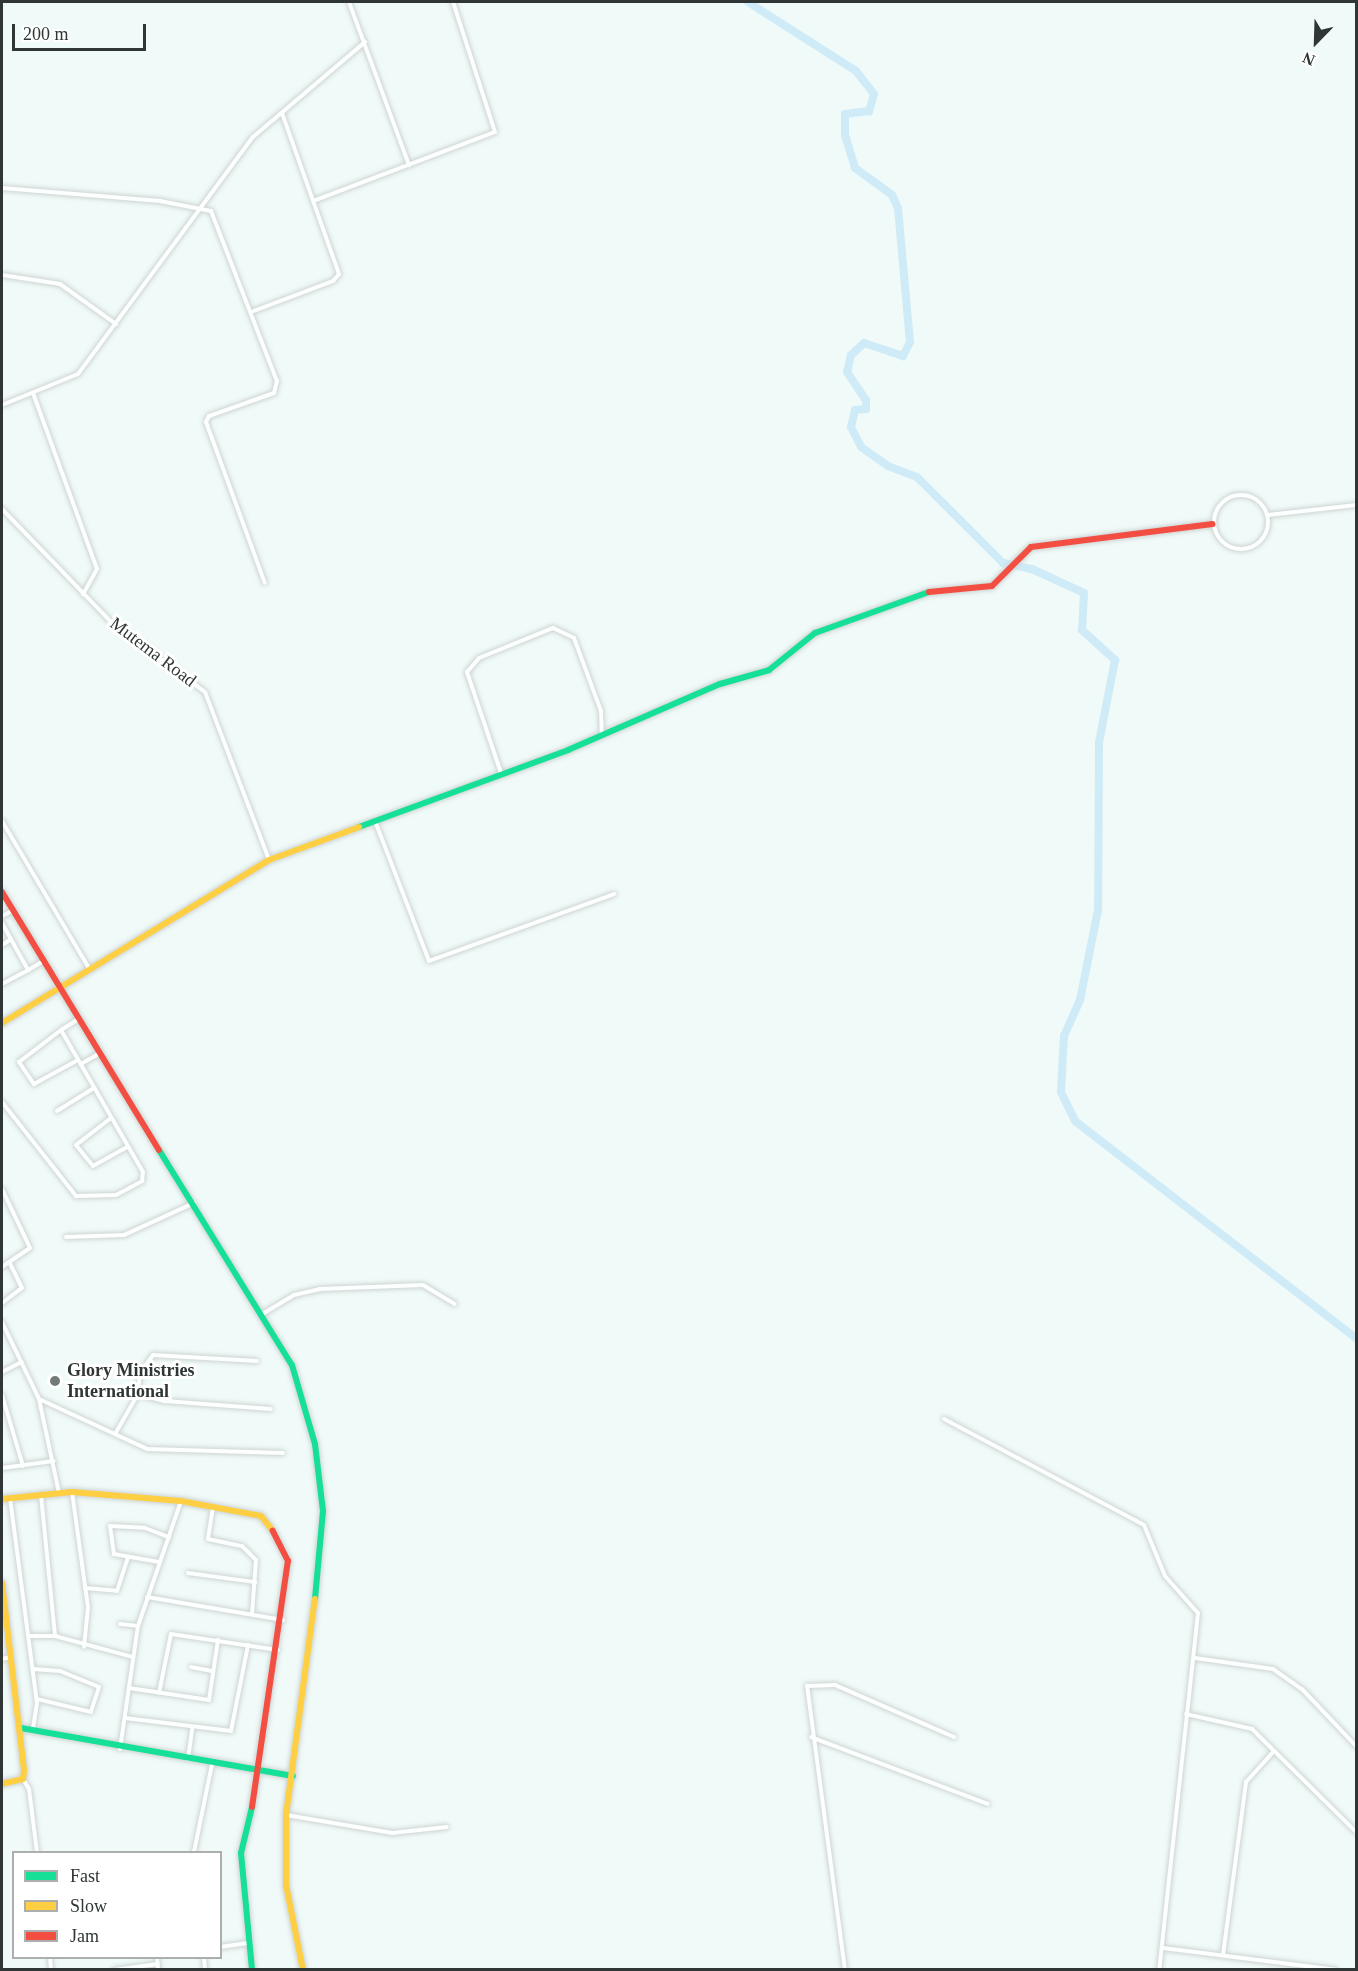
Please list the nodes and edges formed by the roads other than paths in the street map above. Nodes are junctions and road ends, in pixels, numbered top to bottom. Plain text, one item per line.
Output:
1 (350, 2) edge
2 (453, 2) edge
3 (365, 42) junction
4 (282, 113) junction
5 (409, 165) junction
6 (2, 188) edge
7 (315, 200) junction
8 (199, 206) junction
9 (2, 275) edge
10 (251, 312) junction
11 (116, 324) junction
12 (33, 393) junction
13 (2, 405) edge
14 (1356, 505) edge
15 (2, 509) edge
16 (1268, 514) junction
17 (1213, 524) junction
18 (265, 583) dead end
19 (83, 594) junction
20 (602, 735) junction
21 (501, 773) junction
22 (375, 820) junction
23 (2, 821) edge
24 (269, 860) junction
25 (2, 892) edge
26 (614, 894) dead end
27 (12, 910) junction
28 (2, 916) edge
29 (2, 924) edge
30 (10, 940) junction
31 (2, 945) edge
32 (42, 962) junction
33 (89, 968) junction
34 (28, 970) junction
35 (2, 984) edge
36 (58, 990) junction
37 (77, 1020) junction
38 (2, 1023) edge
39 (61, 1030) junction
40 (98, 1054) junction
41 (80, 1062) junction
42 (94, 1088) junction
43 (2, 1102) edge
44 (57, 1111) dead end
45 (111, 1118) junction
46 (127, 1147) junction
47 (2, 1189) edge
48 (194, 1203) junction
49 (66, 1237) dead end
50 (10, 1263) junction
51 (2, 1267) edge
52 (2, 1303) edge
53 (455, 1304) dead end
54 (264, 1313) junction
55 (2, 1322) edge
56 (257, 1361) dead end
57 (22, 1362) junction
58 (2, 1372) edge
59 (138, 1394) junction
60 (2, 1395) edge
61 (39, 1399) junction
62 (271, 1409) dead end
63 (944, 1419) dead end
64 (115, 1434) junction
65 (283, 1453) dead end
66 (54, 1461) junction
67 (23, 1466) junction
68 (2, 1468) edge
69 (72, 1492) junction
70 (59, 1493) junction
71 (41, 1495) junction
72 (10, 1498) junction
73 (2, 1499) edge
74 (181, 1501) junction
75 (213, 1507) junction
76 (169, 1537) junction
77 (128, 1557) junction
78 (159, 1562) junction
79 (188, 1573) dead end
80 (255, 1582) junction
81 (2, 1583) edge
82 (85, 1588) junction
83 (147, 1597) junction
84 (252, 1614) junction
85 (4, 1616) edge
86 (283, 1620) junction
87 (120, 1623) dead end
88 (138, 1626) junction
89 (30, 1636) junction
90 (55, 1636) junction
91 (218, 1640) junction
92 (248, 1645) junction
93 (84, 1647) junction
94 (278, 1650) junction
95 (10, 1657) junction
96 (133, 1657) junction
97 (1195, 1658) junction
98 (2, 1659) edge
99 (191, 1667) dead end
100 (33, 1669) junction
101 (212, 1671) junction
102 (129, 1688) junction
103 (159, 1693) junction
104 (37, 1699) junction
105 (1186, 1714) junction
106 (125, 1718) junction
107 (21, 1728) junction
108 (33, 1728) junction
109 (192, 1729) junction
110 (811, 1737) junction
111 (954, 1737) dead end
112 (1356, 1746) edge
113 (120, 1749) junction
114 (1274, 1750) junction
115 (187, 1760) junction
116 (212, 1764) junction
117 (260, 1770) junction
118 (293, 1776) junction
119 (23, 1779) junction
120 (2, 1784) edge
121 (988, 1804) dead end
122 (286, 1815) junction
123 (447, 1827) dead end
124 (1356, 1832) edge
125 (37, 1851) edge
126 (194, 1851) edge
127 (248, 1943) junction
128 (222, 1947) edge
129 (1163, 1948) junction
130 (1223, 1955) junction
131 (157, 1959) edge
132 (158, 1964) junction
133 (114, 1970) edge
134 (159, 1970) edge
135 (252, 1970) edge
136 (303, 1970) edge
137 (845, 1970) edge
138 (1159, 1970) edge
139 (1336, 1970) edge

1 - 3 street
2 - 5 street
3 - 4 street
3 - 5 street
4 - 7 street
4 - 8 street
5 - 7 street
6 - 8 street
7 - 10 street
8 - 10 street
8 - 11 street
9 - 11 street
10 - 18 street
11 - 12 street
12 - 13 street
12 - 19 street
14 - 16 street
15 - 19 street, Mutema Road
16 - 17 street
16 - 17 street
17 - 20 street
19 - 24 street, Mutema Road
20 - 21 street
20 - 21 street
21 - 22 street
22 - 24 street
22 - 26 street
23 - 33 street
24 - 33 street
25 - 27 street
27 - 28 street
27 - 32 street
29 - 30 street
30 - 31 street
30 - 34 street
32 - 34 street
32 - 36 street
33 - 36 street
34 - 35 street
36 - 37 street
36 - 38 street
37 - 39 street
37 - 40 street
39 - 41 street
39 - 41 street
40 - 41 street
40 - 48 street
41 - 42 street
42 - 44 street
42 - 45 street
43 - 46 street
45 - 46 street
45 - 46 street
47 - 50 street
48 - 49 street
48 - 54 street
50 - 51 street
50 - 52 street
53 - 54 street
54 - 118 street
55 - 57 street
56 - 59 street
57 - 58 street
57 - 61 street
59 - 62 street
59 - 64 street
60 - 67 street
61 - 64 street
61 - 66 street
63 - 97 street
64 - 65 street
66 - 67 street
66 - 70 street
67 - 68 street
69 - 70 street
69 - 74 street
69 - 82 street
70 - 71 street
71 - 72 street
71 - 90 street
72 - 73 street
72 - 89 street
74 - 75 street
74 - 76 street
75 - 80 street
75 - 86 street
76 - 77 street
76 - 78 street
77 - 78 street
77 - 82 street
78 - 83 street
79 - 80 street
80 - 84 street
81 - 85 street
82 - 93 street
83 - 84 street
83 - 88 street
84 - 86 street
85 - 95 street
86 - 94 street
87 - 88 street
88 - 96 street
89 - 90 street
89 - 100 street
90 - 93 street
91 - 92 street
91 - 101 street
91 - 103 street
92 - 94 street
92 - 109 street
93 - 96 street
94 - 117 street
95 - 98 street
95 - 107 street
96 - 102 street
97 - 105 street
97 - 112 street
99 - 101 street
100 - 104 street
100 - 104 street
101 - 103 street
102 - 103 street
102 - 106 street
104 - 108 street
105 - 114 street
105 - 129 street
106 - 109 street
106 - 113 street
107 - 108 street
107 - 119 street
108 - 113 street
109 - 115 street
110 - 111 street
110 - 121 street
110 - 137 street
113 - 115 street
114 - 124 street
114 - 130 street
115 - 116 street
116 - 117 street
116 - 126 street
117 - 118 street
117 - 127 street
118 - 122 street
119 - 120 street
119 - 125 street
122 - 123 street
122 - 136 street
127 - 128 street
127 - 135 street
129 - 130 street
129 - 138 street
130 - 139 street
131 - 132 street
132 - 133 street
132 - 134 street

